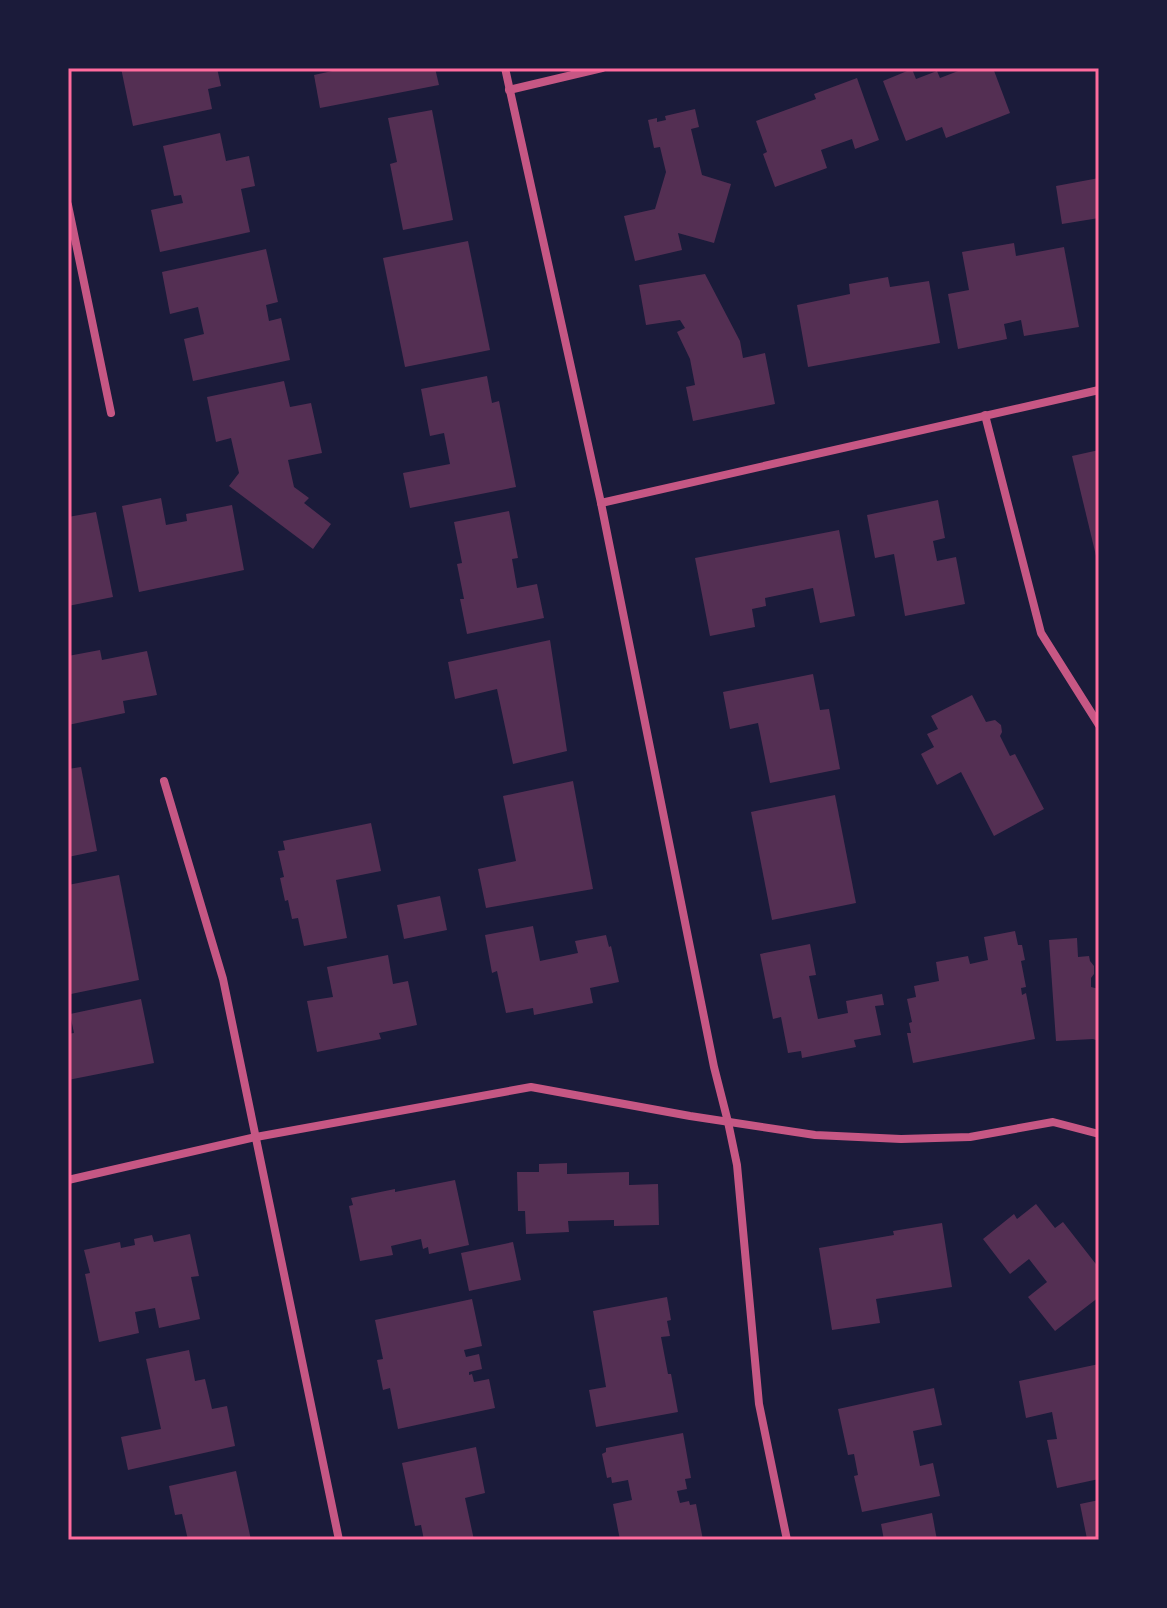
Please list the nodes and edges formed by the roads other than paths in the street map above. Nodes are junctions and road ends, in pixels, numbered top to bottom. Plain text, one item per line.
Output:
1 (505, 68) edge
2 (602, 68) edge
3 (509, 90) junction
4 (68, 205) edge
5 (1099, 390) edge
6 (111, 413) dead end
7 (985, 415) junction
8 (601, 503) junction
9 (1099, 725) edge
10 (164, 781) dead end
11 (728, 1122) junction
12 (1099, 1134) edge
13 (256, 1137) junction
14 (68, 1180) edge
15 (339, 1540) edge
16 (787, 1540) edge

1 - 3 street
2 - 3 street
3 - 8 street
4 - 6 street
5 - 7 street
7 - 8 street
7 - 9 street
8 - 11 street
10 - 13 street
11 - 12 street
11 - 13 street
11 - 16 street
13 - 14 street
13 - 15 street

